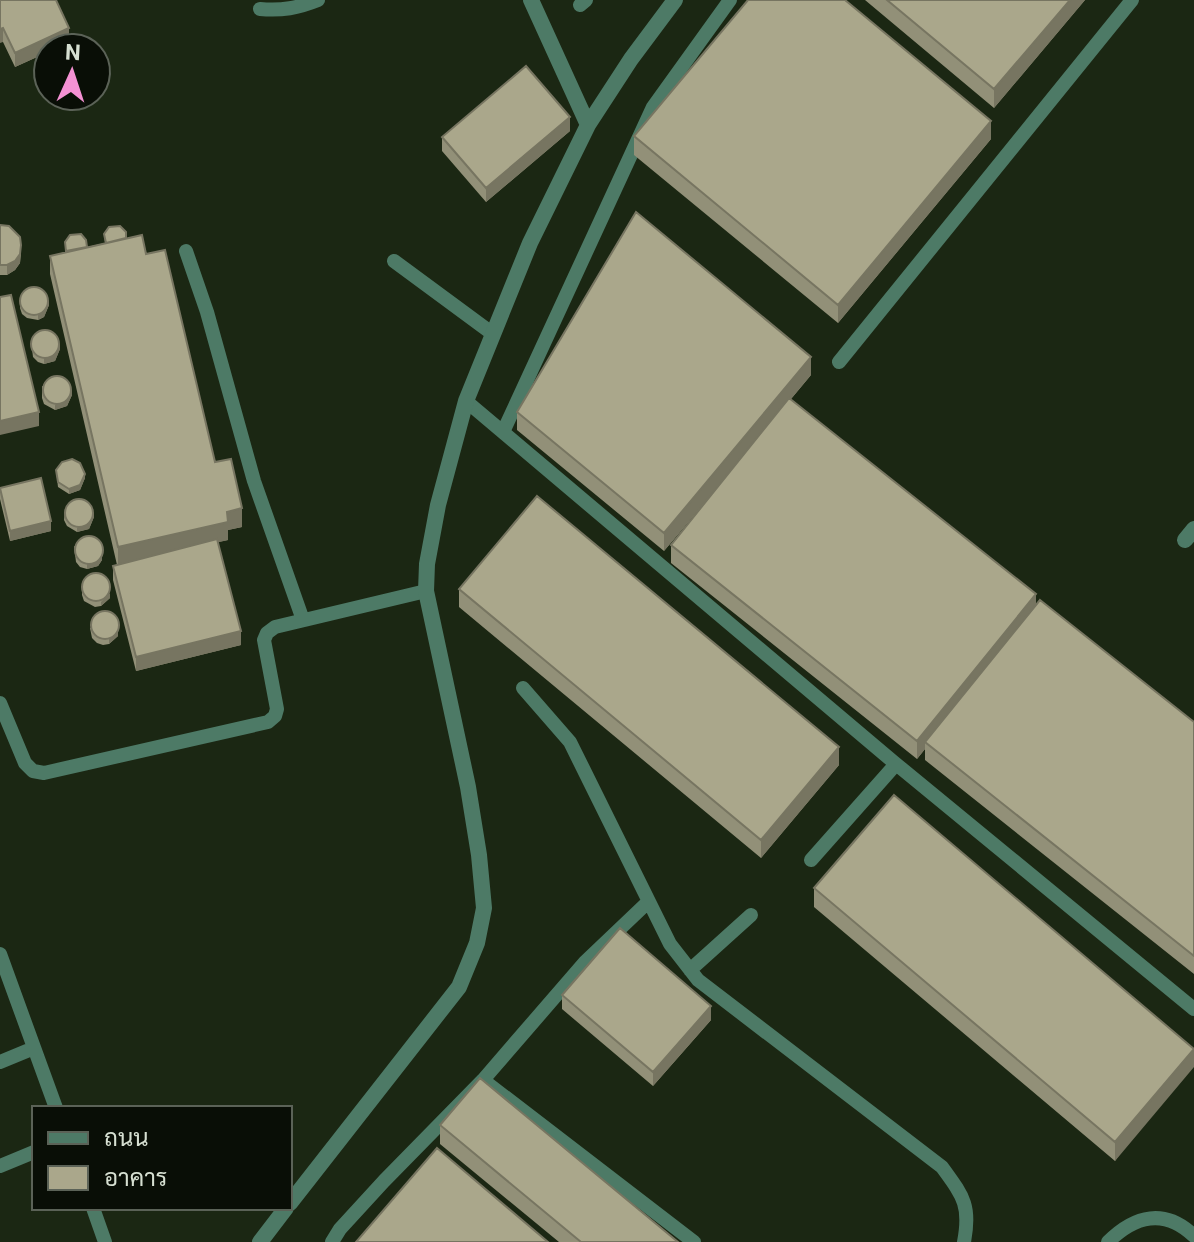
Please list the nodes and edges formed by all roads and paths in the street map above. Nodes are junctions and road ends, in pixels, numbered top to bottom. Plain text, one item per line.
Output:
1 (318, 0) edge
2 (531, 0) edge
3 (675, 0) edge
4 (730, 0) edge
5 (1132, 0) edge
6 (260, 9) dead end
7 (588, 125) junction
8 (186, 251) dead end
9 (394, 261) dead end
10 (493, 334) junction
11 (839, 362) dead end
12 (466, 401) junction
13 (503, 432) junction
14 (426, 591) junction
15 (303, 620) junction
16 (523, 688) dead end
17 (0, 703) edge
18 (896, 764) junction
19 (811, 860) dead end
20 (648, 902) junction
21 (751, 915) dead end
22 (0, 954) edge
23 (690, 970) junction
24 (1194, 1009) edge
25 (34, 1048) junction
26 (0, 1062) edge
27 (483, 1080) junction
28 (55, 1106) edge
29 (32, 1153) edge
30 (0, 1166) edge
31 (292, 1200) edge
32 (94, 1210) edge
33 (284, 1210) edge
34 (1194, 1236) edge
35 (105, 1242) edge
36 (260, 1242) edge
37 (332, 1242) edge
38 (694, 1242) edge
39 (964, 1242) edge
40 (1108, 1242) edge

1 - 6 lane
2 - 7 street
3 - 7 street
4 - 13 lane
5 - 11 lane
7 - 10 street
8 - 15 lane
9 - 10 lane
10 - 12 street
12 - 13 lane
12 - 14 street
13 - 18 lane
14 - 15 lane
14 - 31 street
15 - 17 lane
16 - 20 lane
18 - 19 lane
18 - 24 lane
20 - 23 lane
20 - 27 lane
21 - 23 lane
22 - 25 lane
23 - 39 lane
25 - 26 lane
25 - 28 lane
27 - 37 lane
27 - 38 lane
29 - 30 lane
32 - 35 lane
33 - 36 street
34 - 40 lane

